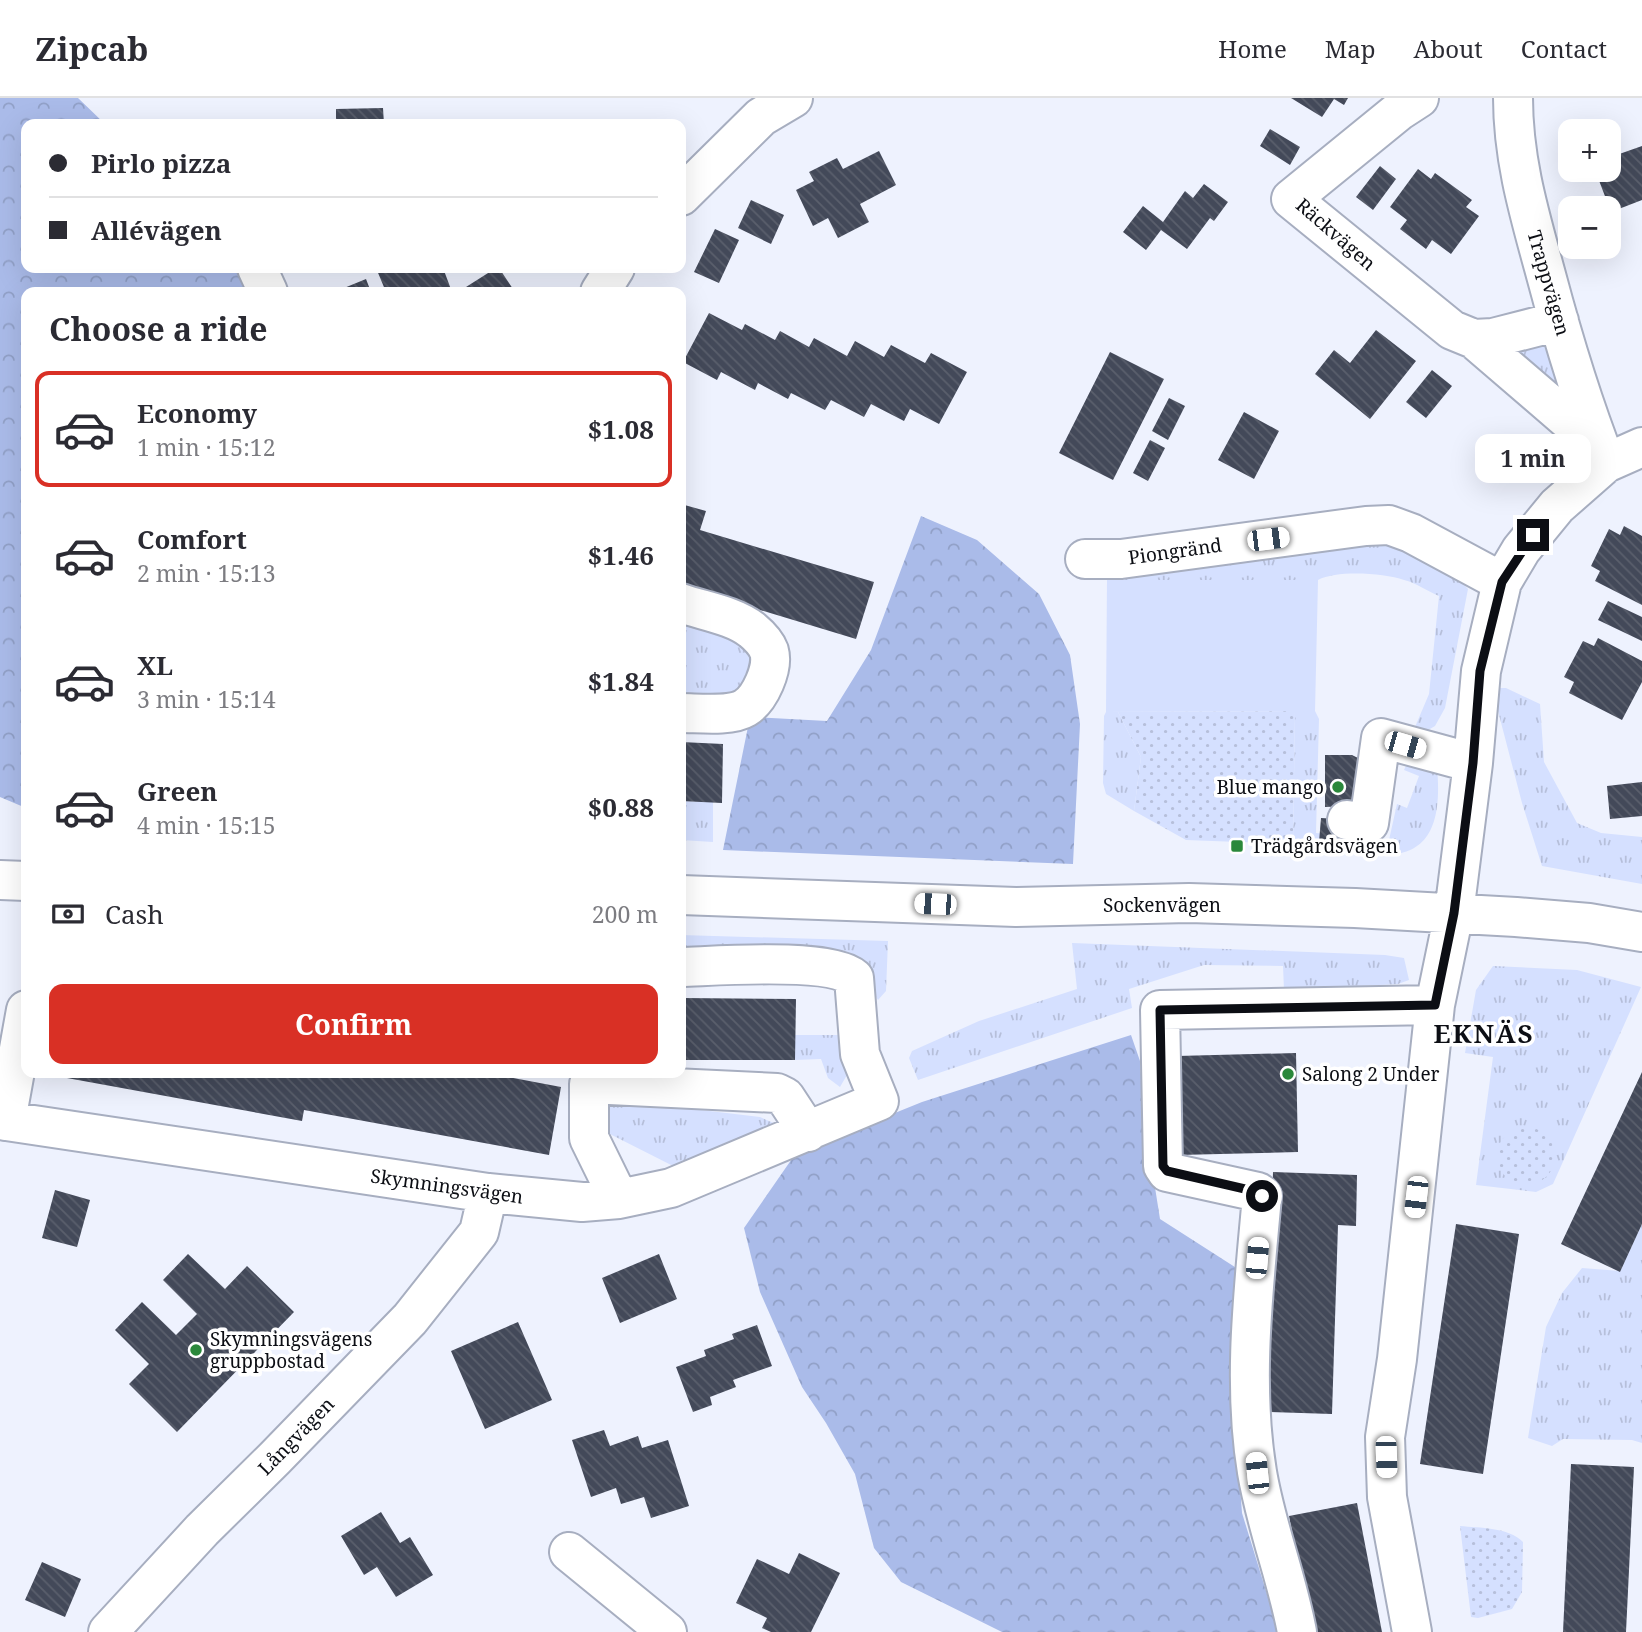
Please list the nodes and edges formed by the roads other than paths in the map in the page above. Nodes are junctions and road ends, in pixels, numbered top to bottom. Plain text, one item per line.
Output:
1 (793, 98) edge
2 (1419, 98) edge
3 (1513, 98) edge
4 (686, 191) edge
5 (1559, 321) junction
6 (1474, 339) junction
7 (1590, 422) junction
8 (1642, 447) edge
9 (1606, 463) junction
10 (1084, 559) dead end
11 (1502, 582) junction
12 (686, 605) edge
13 (686, 713) edge
14 (1473, 763) junction
15 (1347, 820) dead end
16 (0, 880) edge
17 (21, 881) edge
18 (686, 895) edge
19 (1454, 913) junction
20 (1642, 932) edge
21 (686, 967) edge
22 (1435, 1005) junction
23 (21, 1034) edge
24 (3, 1120) edge
25 (808, 1132) junction
26 (488, 1193) junction
27 (619, 1199) junction
28 (569, 1552) dead end
29 (108, 1632) edge
30 (667, 1632) edge
31 (1297, 1632) edge
32 (1412, 1632) edge

1 - 4 street
2 - 6 street, Räckvägen
3 - 5 street, Trappvägen
5 - 6 street
5 - 7 street, Trappvägen
6 - 7 street, Räckvägen
7 - 9 street, Trappvägen
8 - 9 street
9 - 11 street
10 - 11 street, Piongränd
11 - 14 street
12 - 13 street
14 - 15 street
14 - 19 street
16 - 17 street
18 - 19 street, Sockenvägen
19 - 20 street, Sockenvägen
19 - 22 street
21 - 25 street, Skymningsvägen
22 - 31 street
22 - 32 street
23 - 24 street
24 - 26 street, Skymningsvägen
25 - 27 street, Skymningsvägen
25 - 27 street
26 - 27 street, Skymningsvägen
26 - 29 street, Långvägen
28 - 30 street

